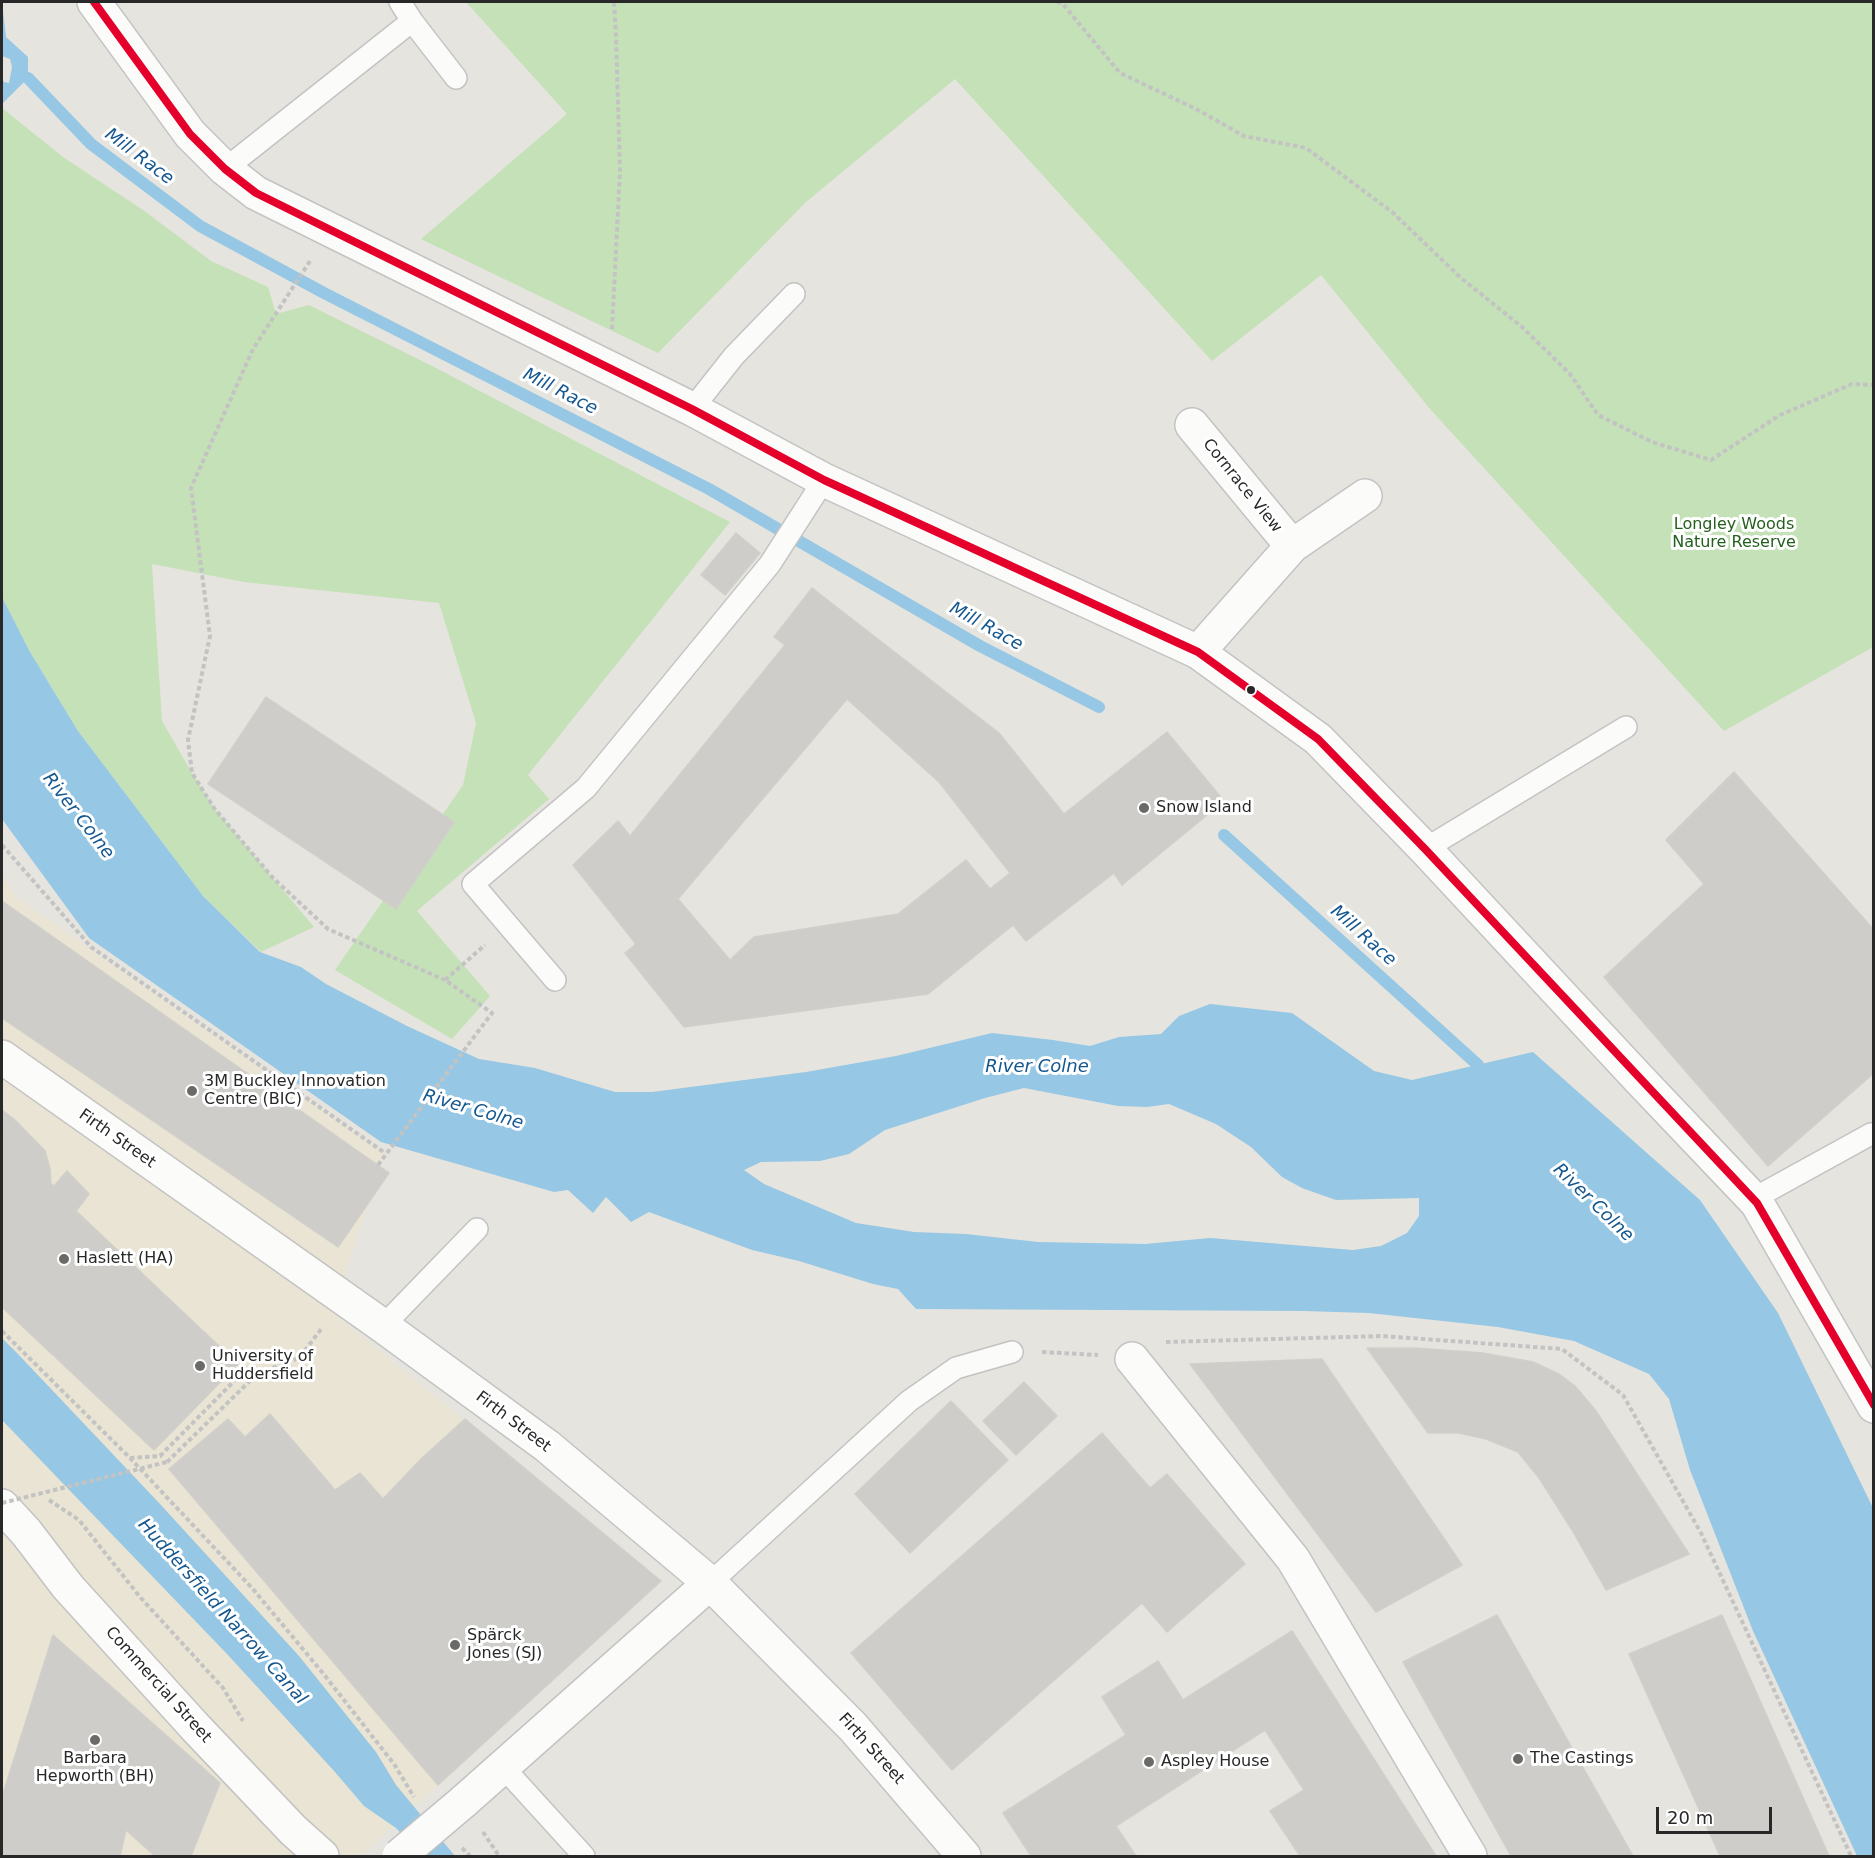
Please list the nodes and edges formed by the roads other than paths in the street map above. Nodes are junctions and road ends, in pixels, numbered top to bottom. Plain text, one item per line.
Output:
1 (94, 2) edge
2 (400, 2) edge
3 (412, 21) junction
4 (456, 78) dead end
5 (225, 169) junction
6 (794, 294) dead end
7 (692, 409) junction
8 (1192, 425) dead end
9 (824, 480) junction
10 (1365, 496) dead end
11 (1292, 546) junction
12 (1198, 652) junction
13 (1626, 726) dead end
14 (1425, 849) junction
15 (555, 980) dead end
16 (2, 1057) edge
17 (1874, 1134) edge
18 (1753, 1199) junction
19 (477, 1229) dead end
20 (383, 1326) junction
21 (1144, 1350) road end
22 (1011, 1352) road end
23 (1865, 1368) edge
24 (1874, 1406) edge
25 (2, 1504) edge
26 (710, 1583) junction
27 (503, 1767) junction
28 (320, 1856) edge
29 (399, 1857) edge
30 (585, 1857) edge
31 (964, 1857) edge
32 (1470, 1857) edge

1 - 5 street
2 - 3 lane
3 - 4 lane
3 - 5 lane
5 - 7 street
6 - 7 lane
7 - 9 street
8 - 11 street, Cornrace View
9 - 12 street
9 - 15 lane
10 - 11 street, Cornrace View
11 - 12 street, Cornrace View
12 - 14 street
13 - 14 lane
14 - 18 street
16 - 20 street, Firth Street
17 - 18 lane
18 - 23 street
19 - 20 lane
20 - 26 street, Firth Street
21 - 32 street
22 - 26 lane
23 - 24 street
25 - 28 street, Commercial Street
26 - 27 street
26 - 31 street, Firth Street
27 - 29 street, bridge
27 - 30 lane

